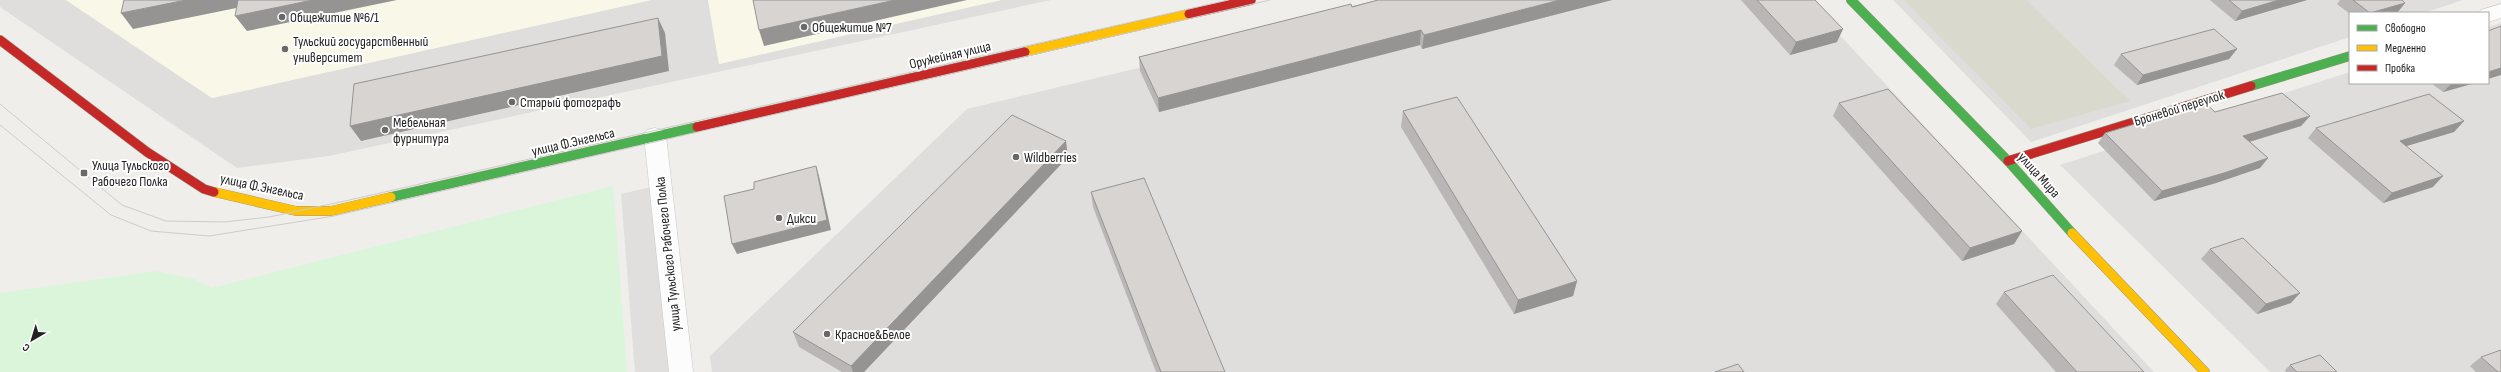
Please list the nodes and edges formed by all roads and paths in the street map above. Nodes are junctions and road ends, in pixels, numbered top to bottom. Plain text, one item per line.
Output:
1 (1250, 0) edge
2 (1851, 0) edge
3 (2501, 11) edge
4 (2489, 15) edge
5 (0, 40) edge
6 (2349, 56) edge
7 (655, 136) junction
8 (2008, 161) junction
9 (681, 372) edge
10 (2205, 372) edge

1 - 7 street, Оружейная улица
2 - 8 street, улица Мира
3 - 4 street
5 - 7 street, улица Ф.Энгельса
6 - 8 street, Броневой переулок
7 - 9 street, улица Тульского Рабочего Полка
8 - 10 street, улица Мира

